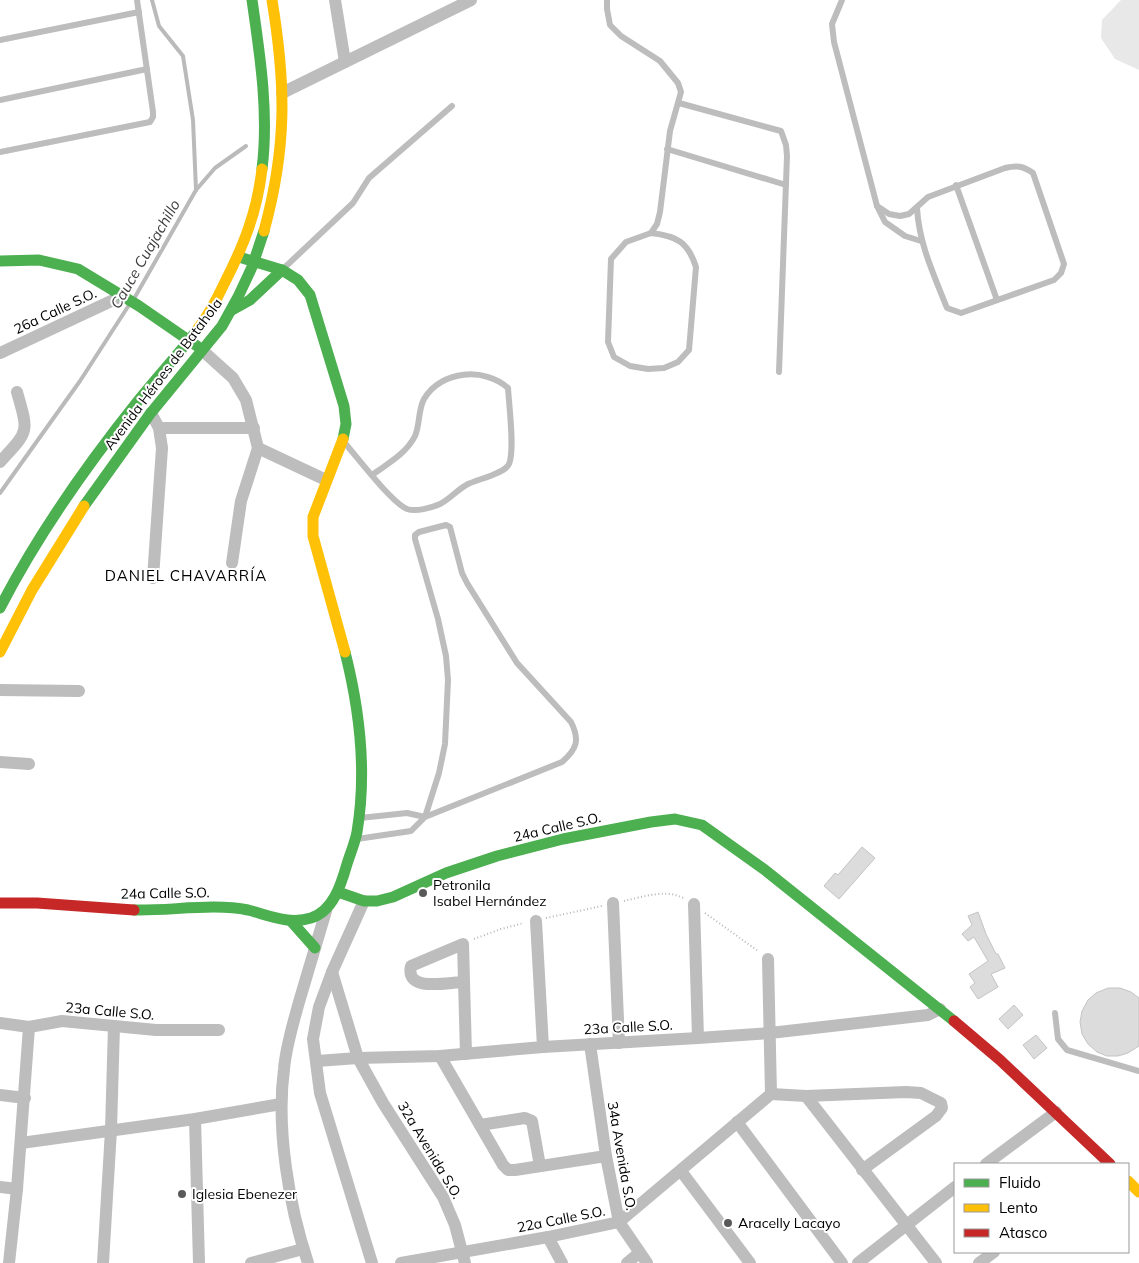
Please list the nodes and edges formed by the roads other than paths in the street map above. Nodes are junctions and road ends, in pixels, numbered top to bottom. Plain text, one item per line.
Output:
1 (137, 0) edge
2 (252, 0) edge
3 (272, 0) edge
4 (335, 0) edge
5 (470, 0) edge
6 (607, 0) edge
7 (842, 0) edge
8 (139, 12) junction
9 (0, 40) edge
10 (345, 62) junction
11 (147, 69) junction
12 (282, 93) junction
13 (0, 100) edge
14 (679, 103) junction
15 (452, 106) dead end
16 (667, 149) junction
17 (0, 152) edge
18 (786, 185) junction
19 (956, 186) junction
20 (877, 206) junction
21 (917, 208) junction
22 (651, 233) junction
23 (922, 241) junction
24 (239, 258) junction
25 (0, 260) edge
26 (254, 261) junction
27 (282, 270) junction
28 (124, 297) junction
29 (997, 300) junction
30 (232, 310) junction
31 (189, 339) junction
32 (203, 351) junction
33 (0, 353) edge
34 (779, 372) dead end
35 (17, 392) dead end
36 (151, 413) junction
37 (159, 428) junction
38 (254, 428) junction
39 (343, 441) junction
40 (258, 448) junction
41 (0, 462) edge
42 (372, 475) junction
43 (326, 480) junction
44 (27, 560) junction
45 (232, 564) dead end
46 (153, 578) dead end
47 (0, 583) edge
48 (1, 605) edge
49 (21, 610) junction
50 (0, 620) edge
51 (14, 624) junction
52 (0, 652) edge
53 (0, 690) edge
54 (79, 691) dead end
55 (0, 762) edge
56 (29, 764) dead end
57 (425, 817) junction
58 (360, 818) junction
59 (356, 839) junction
60 (338, 892) junction
61 (364, 901) junction
62 (0, 903) edge
63 (613, 903) dead end
64 (694, 904) dead end
65 (326, 911) junction
66 (536, 920) dead end
67 (291, 921) junction
68 (314, 948) junction
69 (768, 958) dead end
70 (332, 972) junction
71 (464, 982) junction
72 (940, 1009) junction
73 (1055, 1013) dead end
74 (0, 1024) edge
75 (29, 1026) junction
76 (114, 1026) junction
77 (219, 1030) dead end
78 (770, 1033) junction
79 (698, 1038) junction
80 (619, 1043) junction
81 (590, 1044) junction
82 (543, 1047) junction
83 (466, 1054) junction
84 (440, 1056) junction
85 (358, 1058) junction
86 (317, 1062) junction
87 (1139, 1071) edge
88 (771, 1094) junction
89 (0, 1095) edge
90 (806, 1096) junction
91 (24, 1098) junction
92 (281, 1104) junction
93 (1056, 1112) junction
94 (195, 1119) junction
95 (737, 1122) junction
96 (480, 1125) junction
97 (111, 1130) junction
98 (21, 1143) junction
99 (606, 1156) junction
100 (987, 1163) edge
101 (1109, 1163) edge
102 (540, 1166) junction
103 (862, 1170) junction
104 (681, 1171) junction
105 (1129, 1182) edge
106 (0, 1187) edge
107 (954, 1188) edge
108 (17, 1189) junction
109 (1139, 1192) edge
110 (619, 1222) junction
111 (906, 1224) junction
112 (548, 1237) junction
113 (303, 1249) junction
114 (993, 1253) edge
115 (464, 1258) edge
116 (643, 1258) edge
117 (9, 1263) edge
118 (102, 1263) edge
119 (199, 1263) edge
120 (251, 1263) edge
121 (308, 1263) edge
122 (372, 1263) edge
123 (401, 1263) edge
124 (562, 1263) edge
125 (627, 1263) edge
126 (750, 1263) edge
127 (842, 1263) edge
128 (858, 1263) edge
129 (936, 1263) edge
130 (979, 1263) edge

1 - 8 lane
2 - 24 street, Avenida Héroes de Batahola
3 - 12 street, Avenida Héroes de Batahola
4 - 10 street
5 - 10 street
6 - 14 lane
7 - 20 lane
8 - 9 lane
8 - 11 lane
10 - 12 street
11 - 13 lane
11 - 17 lane
12 - 26 street, Avenida Héroes de Batahola
14 - 16 lane
14 - 18 lane
15 - 27 lane
16 - 18 lane
16 - 22 lane
18 - 34 lane
19 - 21 lane
19 - 29 lane
19 - 29 lane
20 - 21 lane
20 - 23 lane
21 - 23 lane
22 - 22 lane
23 - 29 lane
24 - 26 street
24 - 31 street, Avenida Héroes de Batahola
25 - 28 street
26 - 27 street
26 - 30 street, Avenida Héroes de Batahola
27 - 30 street
27 - 39 street
28 - 31 street
28 - 33 street, 26a Calle S.O.
30 - 32 street, Avenida Héroes de Batahola
31 - 32 street
31 - 44 street, Avenida Héroes de Batahola
32 - 36 street, Avenida Héroes de Batahola
32 - 38 street
35 - 41 street
36 - 37 street
36 - 49 street, Avenida Héroes de Batahola
37 - 38 street
37 - 46 street
38 - 40 street
39 - 42 lane
39 - 43 street
40 - 43 street
40 - 45 street
42 - 42 lane
43 - 58 street
44 - 47 street
44 - 48 street, Avenida Héroes de Batahola
48 - 49 street
49 - 51 street, Avenida Héroes de Batahola
50 - 51 street
51 - 52 street, Avenida Héroes de Batahola
53 - 54 street
55 - 56 street
57 - 57 lane
57 - 58 lane
57 - 59 lane
58 - 59 street
59 - 60 street
60 - 61 street
60 - 65 street
61 - 70 street
61 - 72 street, 24a Calle S.O.
62 - 67 street, 24a Calle S.O.
63 - 80 street
64 - 79 street
65 - 67 street, 24a Calle S.O.
65 - 68 street
66 - 82 street
67 - 68 street
68 - 92 street
69 - 78 street
70 - 85 street, 32a Avenida S.O.
70 - 86 street
71 - 71 street
71 - 83 street
72 - 78 street, 23a Calle S.O.
72 - 93 street, 24a Calle S.O.
73 - 87 lane
74 - 75 street, 23a Calle S.O.
75 - 76 street, 23a Calle S.O.
75 - 91 street
76 - 77 street, 23a Calle S.O.
76 - 97 street
78 - 79 street, 23a Calle S.O.
78 - 88 street
79 - 80 street, 23a Calle S.O.
80 - 81 street, 23a Calle S.O.
81 - 82 street, 23a Calle S.O.
81 - 99 street, 34a Avenida S.O.
82 - 83 street, 23a Calle S.O.
83 - 84 street, 23a Calle S.O.
84 - 85 street, 23a Calle S.O.
84 - 96 street
85 - 86 street, 23a Calle S.O.
85 - 115 street, 32a Avenida S.O.
86 - 122 street
88 - 90 street
88 - 95 street, 22a Calle S.O.
89 - 91 street
90 - 103 street
90 - 103 street
91 - 98 street
92 - 94 street
92 - 113 street
93 - 100 street
93 - 101 street, 24a Calle S.O.
94 - 97 street
94 - 119 street
95 - 104 street, 22a Calle S.O.
95 - 127 street
96 - 102 street
96 - 102 street
97 - 98 street
97 - 118 street
98 - 108 street
99 - 102 street
99 - 110 street, 34a Avenida S.O.
103 - 111 street
104 - 110 street, 22a Calle S.O.
104 - 126 street
105 - 109 street
106 - 108 street
107 - 111 street
108 - 117 street
110 - 112 street, 22a Calle S.O.
110 - 116 street, 34a Avenida S.O.
111 - 128 street
111 - 129 street
112 - 115 street, 22a Calle S.O.
112 - 124 street
113 - 120 street
113 - 121 street
114 - 130 street
115 - 123 street, 22a Calle S.O.
116 - 125 street

